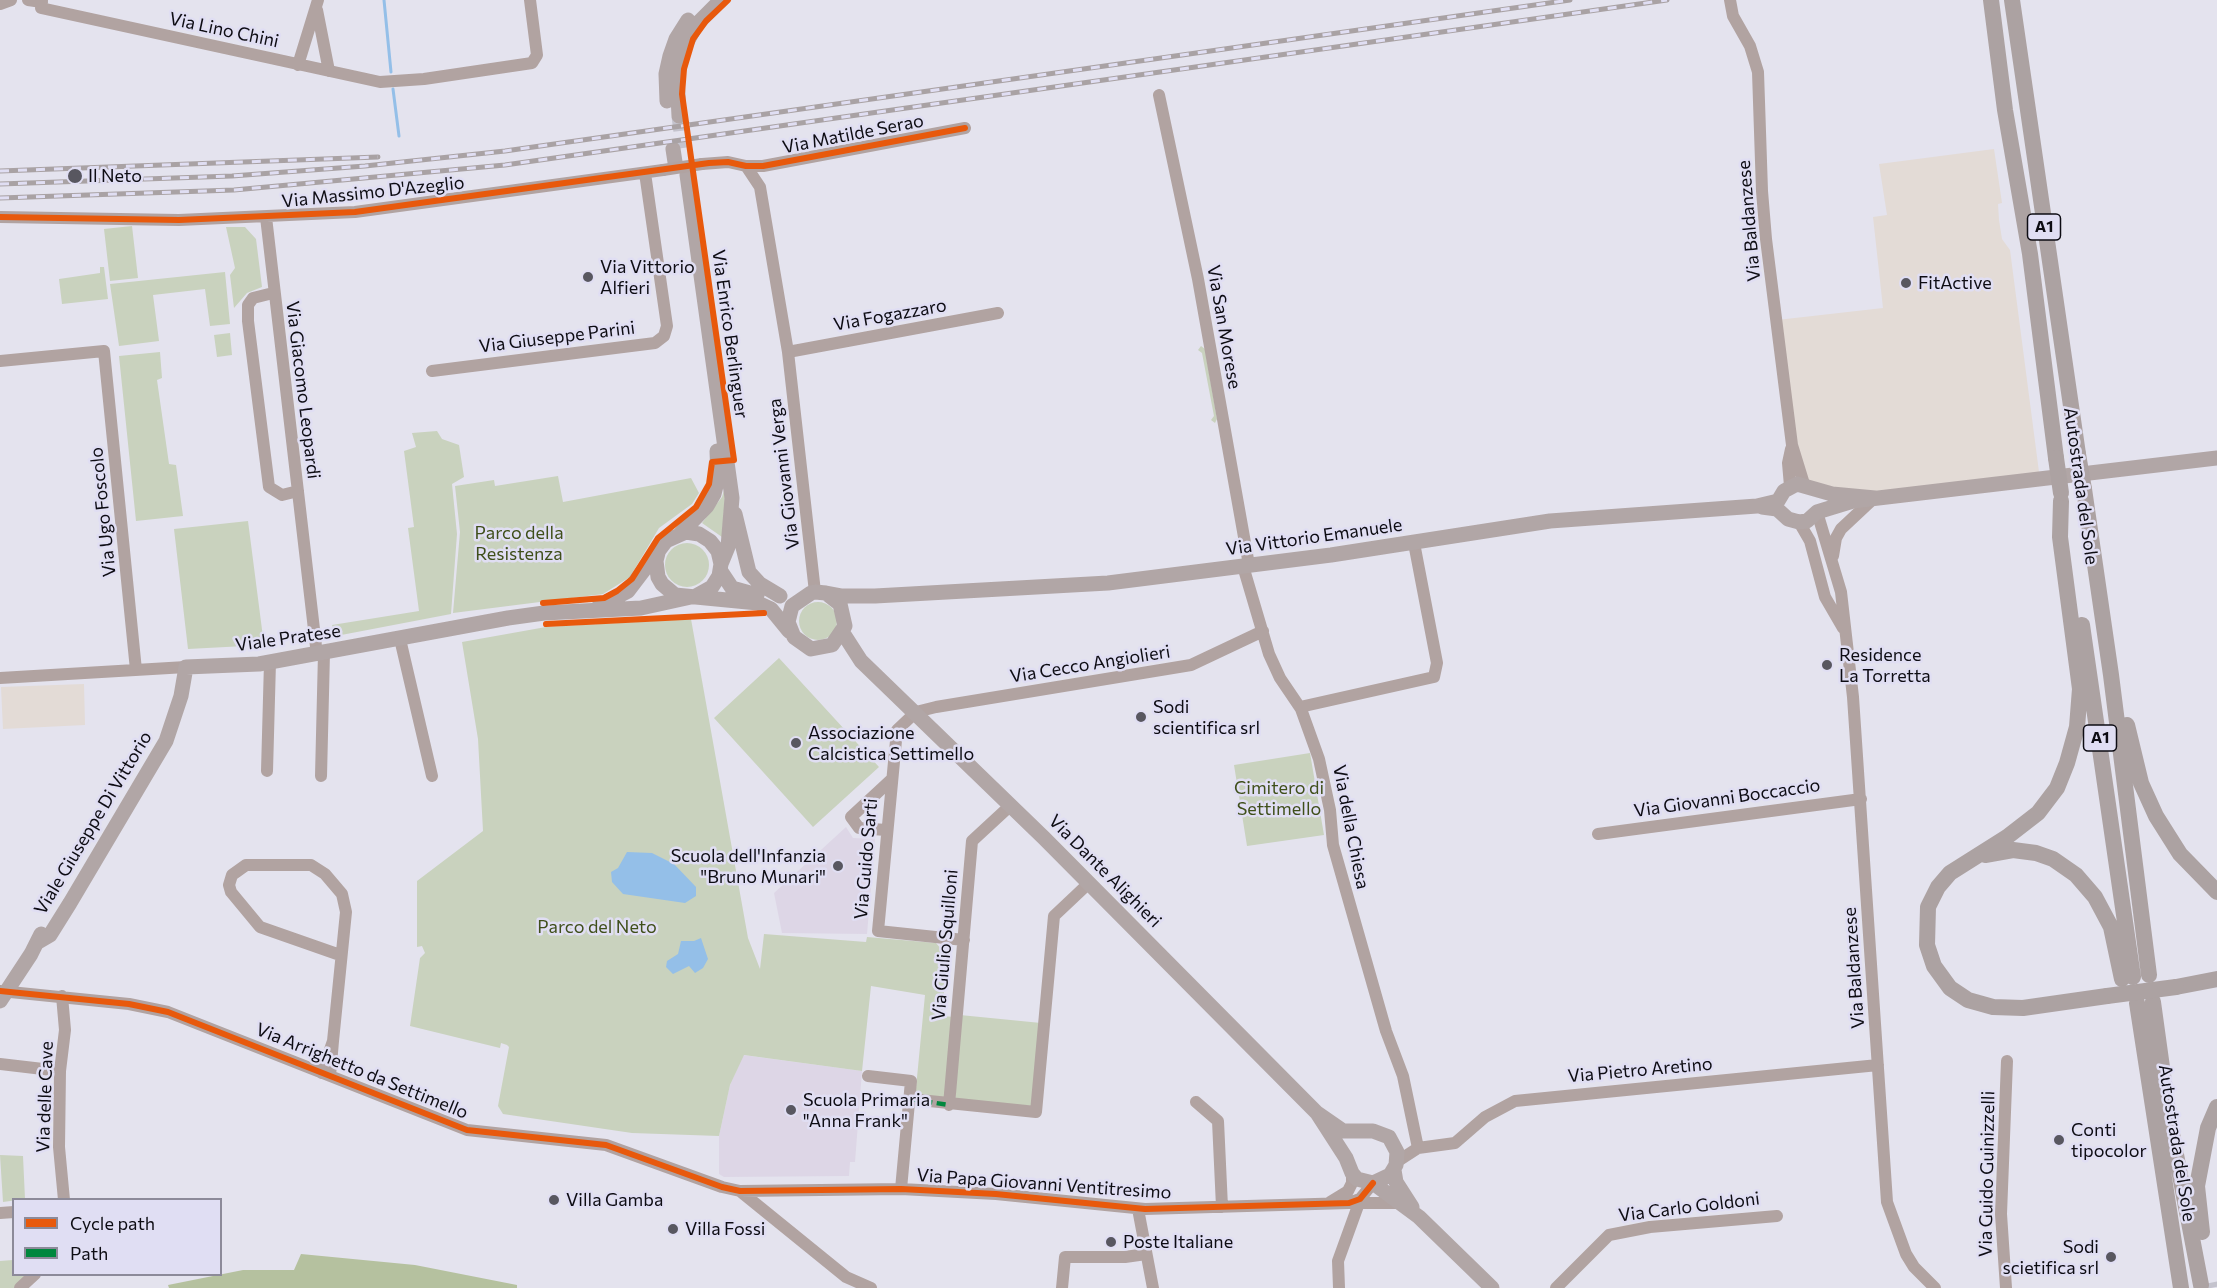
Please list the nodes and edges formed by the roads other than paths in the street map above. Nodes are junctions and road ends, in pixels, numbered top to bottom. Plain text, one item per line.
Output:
1 (11, 0) edge
2 (28, 0) edge
3 (530, 0) edge
4 (707, 0) edge
5 (722, 0) edge
6 (1730, 0) edge
7 (1990, 0) edge
8 (2012, 0) edge
9 (42, 1) edge
10 (317, 3) edge
11 (0, 4) edge
12 (298, 65) junction
13 (329, 71) junction
14 (1159, 95) dead end
15 (965, 128) dead end
16 (678, 163) junction
17 (746, 166) junction
18 (645, 173) junction
19 (0, 217) edge
20 (266, 217) junction
21 (273, 293) junction
22 (999, 313) dead end
23 (788, 352) junction
24 (0, 361) edge
25 (432, 371) dead end
26 (2217, 458) edge
27 (1797, 489) junction
28 (298, 491) junction
29 (2061, 497) junction
30 (732, 498) junction
31 (1875, 498) junction
32 (1757, 506) junction
33 (1817, 512) junction
34 (1784, 516) junction
35 (1799, 522) junction
36 (680, 534) junction
37 (1414, 543) junction
38 (658, 553) junction
39 (1833, 563) junction
40 (1246, 565) junction
41 (720, 567) junction
42 (815, 593) junction
43 (780, 596) junction
44 (875, 596) junction
45 (692, 597) junction
46 (579, 610) junction
47 (844, 626) junction
48 (1263, 631) junction
49 (1845, 632) junction
50 (794, 638) junction
51 (400, 639) junction
52 (824, 648) junction
53 (321, 654) junction
54 (861, 661) junction
55 (270, 662) junction
56 (186, 668) junction
57 (136, 670) junction
58 (2111, 675) junction
59 (0, 678) edge
60 (1300, 707) junction
61 (916, 712) junction
62 (267, 771) dead end
63 (321, 776) dead end
64 (432, 776) dead end
65 (891, 780) junction
66 (1860, 798) junction
67 (1011, 805) junction
68 (886, 830) junction
69 (1598, 834) dead end
70 (1973, 858) junction
71 (1089, 883) junction
72 (2217, 892) edge
73 (964, 940) junction
74 (340, 955) junction
75 (2135, 977) junction
76 (2217, 979) edge
77 (2, 994) edge
78 (62, 996) junction
79 (2007, 1061) dead end
80 (0, 1064) edge
81 (1878, 1065) junction
82 (60, 1071) junction
83 (326, 1075) junction
84 (868, 1076) dead end
85 (910, 1099) junction
86 (1196, 1102) dead end
87 (949, 1105) junction
88 (2217, 1107) edge
89 (1317, 1113) junction
90 (1364, 1133) junction
91 (1418, 1148) junction
92 (1346, 1158) junction
93 (1396, 1165) junction
94 (1352, 1173) junction
95 (1373, 1183) junction
96 (901, 1189) junction
97 (740, 1191) junction
98 (64, 1198) edge
99 (1354, 1203) junction
100 (1400, 1203) junction
101 (1320, 1204) junction
102 (1222, 1207) junction
103 (1138, 1209) junction
104 (1777, 1215) dead end
105 (1419, 1217) junction
106 (1146, 1254) junction
107 (34, 1276) edge
108 (20, 1288) edge
109 (871, 1288) edge
110 (1062, 1288) edge
111 (1152, 1288) edge
112 (1339, 1288) edge
113 (1492, 1288) edge
114 (1556, 1288) edge
115 (1935, 1288) edge
116 (2006, 1288) edge
117 (2181, 1288) edge

1 - 11 street
2 - 9 street
3 - 13 street
4 - 5 main road
6 - 27 street, Via Baldanzese
7 - 29 highway, Autostrada del Sole / A1, bridge
8 - 58 highway, Autostrada del Sole / A1, bridge
9 - 12 street, Via Lino Chini
10 - 12 street, Via Lino Chini
10 - 13 street, Via Lino Chini
12 - 13 street, Via Lino Chini
14 - 40 street, Via San Morese
15 - 17 street, Via Matilde Serao
16 - 17 street, Via Massimo D'Azeglio, bridge
16 - 18 street, Via Massimo D'Azeglio
16 - 30 main road, Via Enrico Berlinguer
16 - 36 main road, Via Enrico Berlinguer
17 - 23 street, Via Giovanni Verga
18 - 20 street, Via Massimo D'Azeglio
18 - 25 street, Via Giuseppe Parini
19 - 20 street, Via Massimo D'Azeglio
20 - 21 street, Via Giacomo Leopardi
21 - 28 street, Via Giacomo Leopardi
21 - 28 street, Via Giacomo Leopardi
22 - 23 street, Via Fogazzaro
23 - 42 street, Via Giovanni Verga
24 - 57 street, Via Ugo Foscolo
26 - 31 main road, Via Vittorio Emanuele
27 - 31 main road, Via Vittorio Emanuele
27 - 32 main road, Via Vittorio Emanuele
27 - 33 main road
27 - 34 main road
28 - 53 street, Via Giacomo Leopardi
29 - 70 highway
29 - 75 highway, Autostrada del Sole / A1
30 - 41 main road, Via Enrico Berlinguer
30 - 43 main road, Via Enrico Berlinguer
31 - 33 main road, Via Vittorio Emanuele
31 - 39 street, Via Baldanzese
32 - 34 main road, Via Vittorio Emanuele
32 - 37 main road, Via Vittorio Emanuele
33 - 35 main road, Via Vittorio Emanuele
33 - 39 street, Via Baldanzese
34 - 35 main road, Via Vittorio Emanuele
35 - 49 street, Via Baldanzese
36 - 38 main road, Viale Pratese
36 - 41 main road
37 - 40 main road, Via Vittorio Emanuele
37 - 60 street
38 - 45 main road, Viale Pratese
38 - 46 main road, Viale Pratese
39 - 49 street, Via Baldanzese
40 - 44 main road, Via Vittorio Emanuele
40 - 48 street, Via della Chiesa
41 - 43 main road
41 - 45 main road, Viale Pratese
42 - 43 main road
42 - 44 main road, Via Vittorio Emanuele
42 - 47 main road
42 - 50 main road
44 - 47 main road
45 - 46 main road, Viale Pratese
45 - 50 main road, Viale Pratese
46 - 51 main road, Viale Pratese
47 - 52 main road
47 - 54 main road, Via Dante Alighieri
48 - 60 street, Via della Chiesa
48 - 61 street, Via Cecco Angiolieri
49 - 66 street, Via Baldanzese
50 - 52 main road
51 - 53 main road, Viale Pratese
51 - 64 street
52 - 54 main road, Via Dante Alighieri
53 - 55 main road, Viale Pratese
53 - 63 street, Via Giacomo Leopardi
54 - 61 main road, Via Dante Alighieri
55 - 56 main road, Viale Pratese
55 - 62 street
56 - 57 street, Viale Pratese
56 - 77 main road, Viale Giuseppe Di Vittorio
57 - 59 street, Viale Pratese
58 - 72 highway
58 - 75 highway, Autostrada del Sole / A1
60 - 91 street, Via della Chiesa
61 - 65 street, Via Guido Sarti
61 - 67 main road, Via Dante Alighieri
65 - 68 street, Via Guido Sarti
65 - 68 street
66 - 69 street, Via Giovanni Boccaccio
66 - 81 street, Via Baldanzese
67 - 71 main road, Via Dante Alighieri
67 - 73 street, Via Giulio Squilloni
68 - 73 street, Via Guido Sarti
70 - 75 highway
70 - 76 highway, bridge
71 - 87 street
71 - 89 main road, Via Dante Alighieri
73 - 87 street, Via Giulio Squilloni
74 - 74 street
74 - 83 street
77 - 78 street, Via Arrighetto da Settimello
78 - 82 street, Via delle Cave
78 - 83 street, Via Arrighetto da Settimello
79 - 116 street, Via Guido Guinizzelli
80 - 82 street
81 - 91 street, Via Pietro Aretino
81 - 115 street, Via Baldanzese
82 - 98 street, Via delle Cave
83 - 97 street, Via Arrighetto da Settimello
84 - 85 street
85 - 87 street
85 - 96 street
86 - 102 street
88 - 117 highway, Autostrada del Sole
89 - 90 main road, Via Dante Alighieri
89 - 92 main road, Via Dante Alighieri
90 - 92 main road
90 - 93 main road, Via Dante Alighieri
91 - 93 street
92 - 94 main road, Via Dante Alighieri
93 - 95 main road
93 - 105 main road, Via Dante Alighieri
94 - 95 main road, Via Dante Alighieri
94 - 101 street, Via Papa Giovanni Ventitresimo
95 - 99 street
95 - 100 main road, Via Dante Alighieri
96 - 97 street, Via Papa Giovanni Ventitresimo
96 - 103 street, Via Papa Giovanni Ventitresimo
97 - 109 street, Via Arrighetto da Settimello
99 - 100 street, Via Papa Giovanni Ventitresimo
99 - 101 street, Via Papa Giovanni Ventitresimo
99 - 112 street
100 - 105 main road, Via Dante Alighieri
101 - 102 street, Via Papa Giovanni Ventitresimo
102 - 103 street, Via Papa Giovanni Ventitresimo
103 - 106 street
104 - 114 street, Via Carlo Goldoni
105 - 113 main road, Via Dante Alighieri
106 - 110 street
106 - 111 street
107 - 108 street

